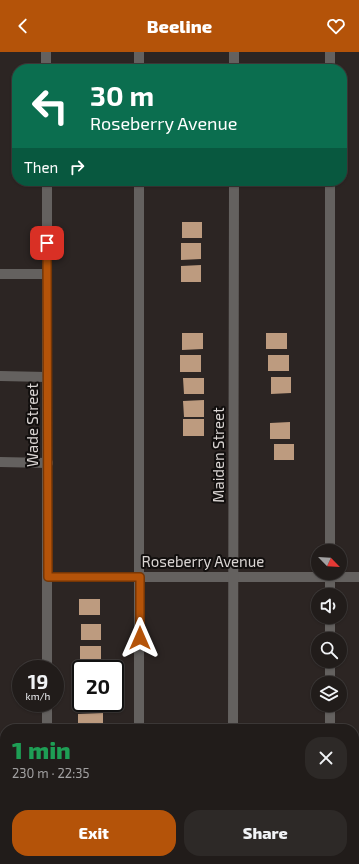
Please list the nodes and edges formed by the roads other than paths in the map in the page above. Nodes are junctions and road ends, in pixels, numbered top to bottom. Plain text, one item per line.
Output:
1 (46, 52) edge
2 (139, 52) edge
3 (234, 52) edge
4 (330, 52) edge
5 (46, 64) edge
6 (139, 64) edge
7 (234, 64) edge
8 (330, 64) edge
9 (47, 186) edge
10 (139, 186) edge
11 (234, 186) edge
12 (330, 186) edge
13 (0, 274) edge
14 (47, 274) junction
15 (0, 376) edge
16 (48, 377) junction
17 (0, 462) edge
18 (48, 463) junction
19 (330, 544) edge
20 (311, 575) edge
21 (347, 576) edge
22 (48, 577) junction
23 (140, 577) junction
24 (233, 577) junction
25 (359, 577) edge
26 (47, 660) edge
27 (47, 712) edge
28 (330, 712) edge
29 (47, 724) edge
30 (139, 724) edge
31 (233, 724) edge
32 (330, 724) edge

1 - 5 street
2 - 6 street
3 - 7 street
4 - 8 street
9 - 14 street, Wade Street
10 - 23 street
11 - 24 street, Maiden Street
12 - 19 street
13 - 14 street
14 - 16 street, Wade Street
15 - 16 street
16 - 18 street, Wade Street
17 - 18 street
18 - 22 street, Wade Street
20 - 24 street, Roseberry Avenue
21 - 25 street, Roseberry Avenue
22 - 23 street, Roseberry Avenue
22 - 26 street, Wade Street
23 - 24 street, Roseberry Avenue
23 - 30 street
24 - 31 street, Maiden Street
27 - 29 street
28 - 32 street

